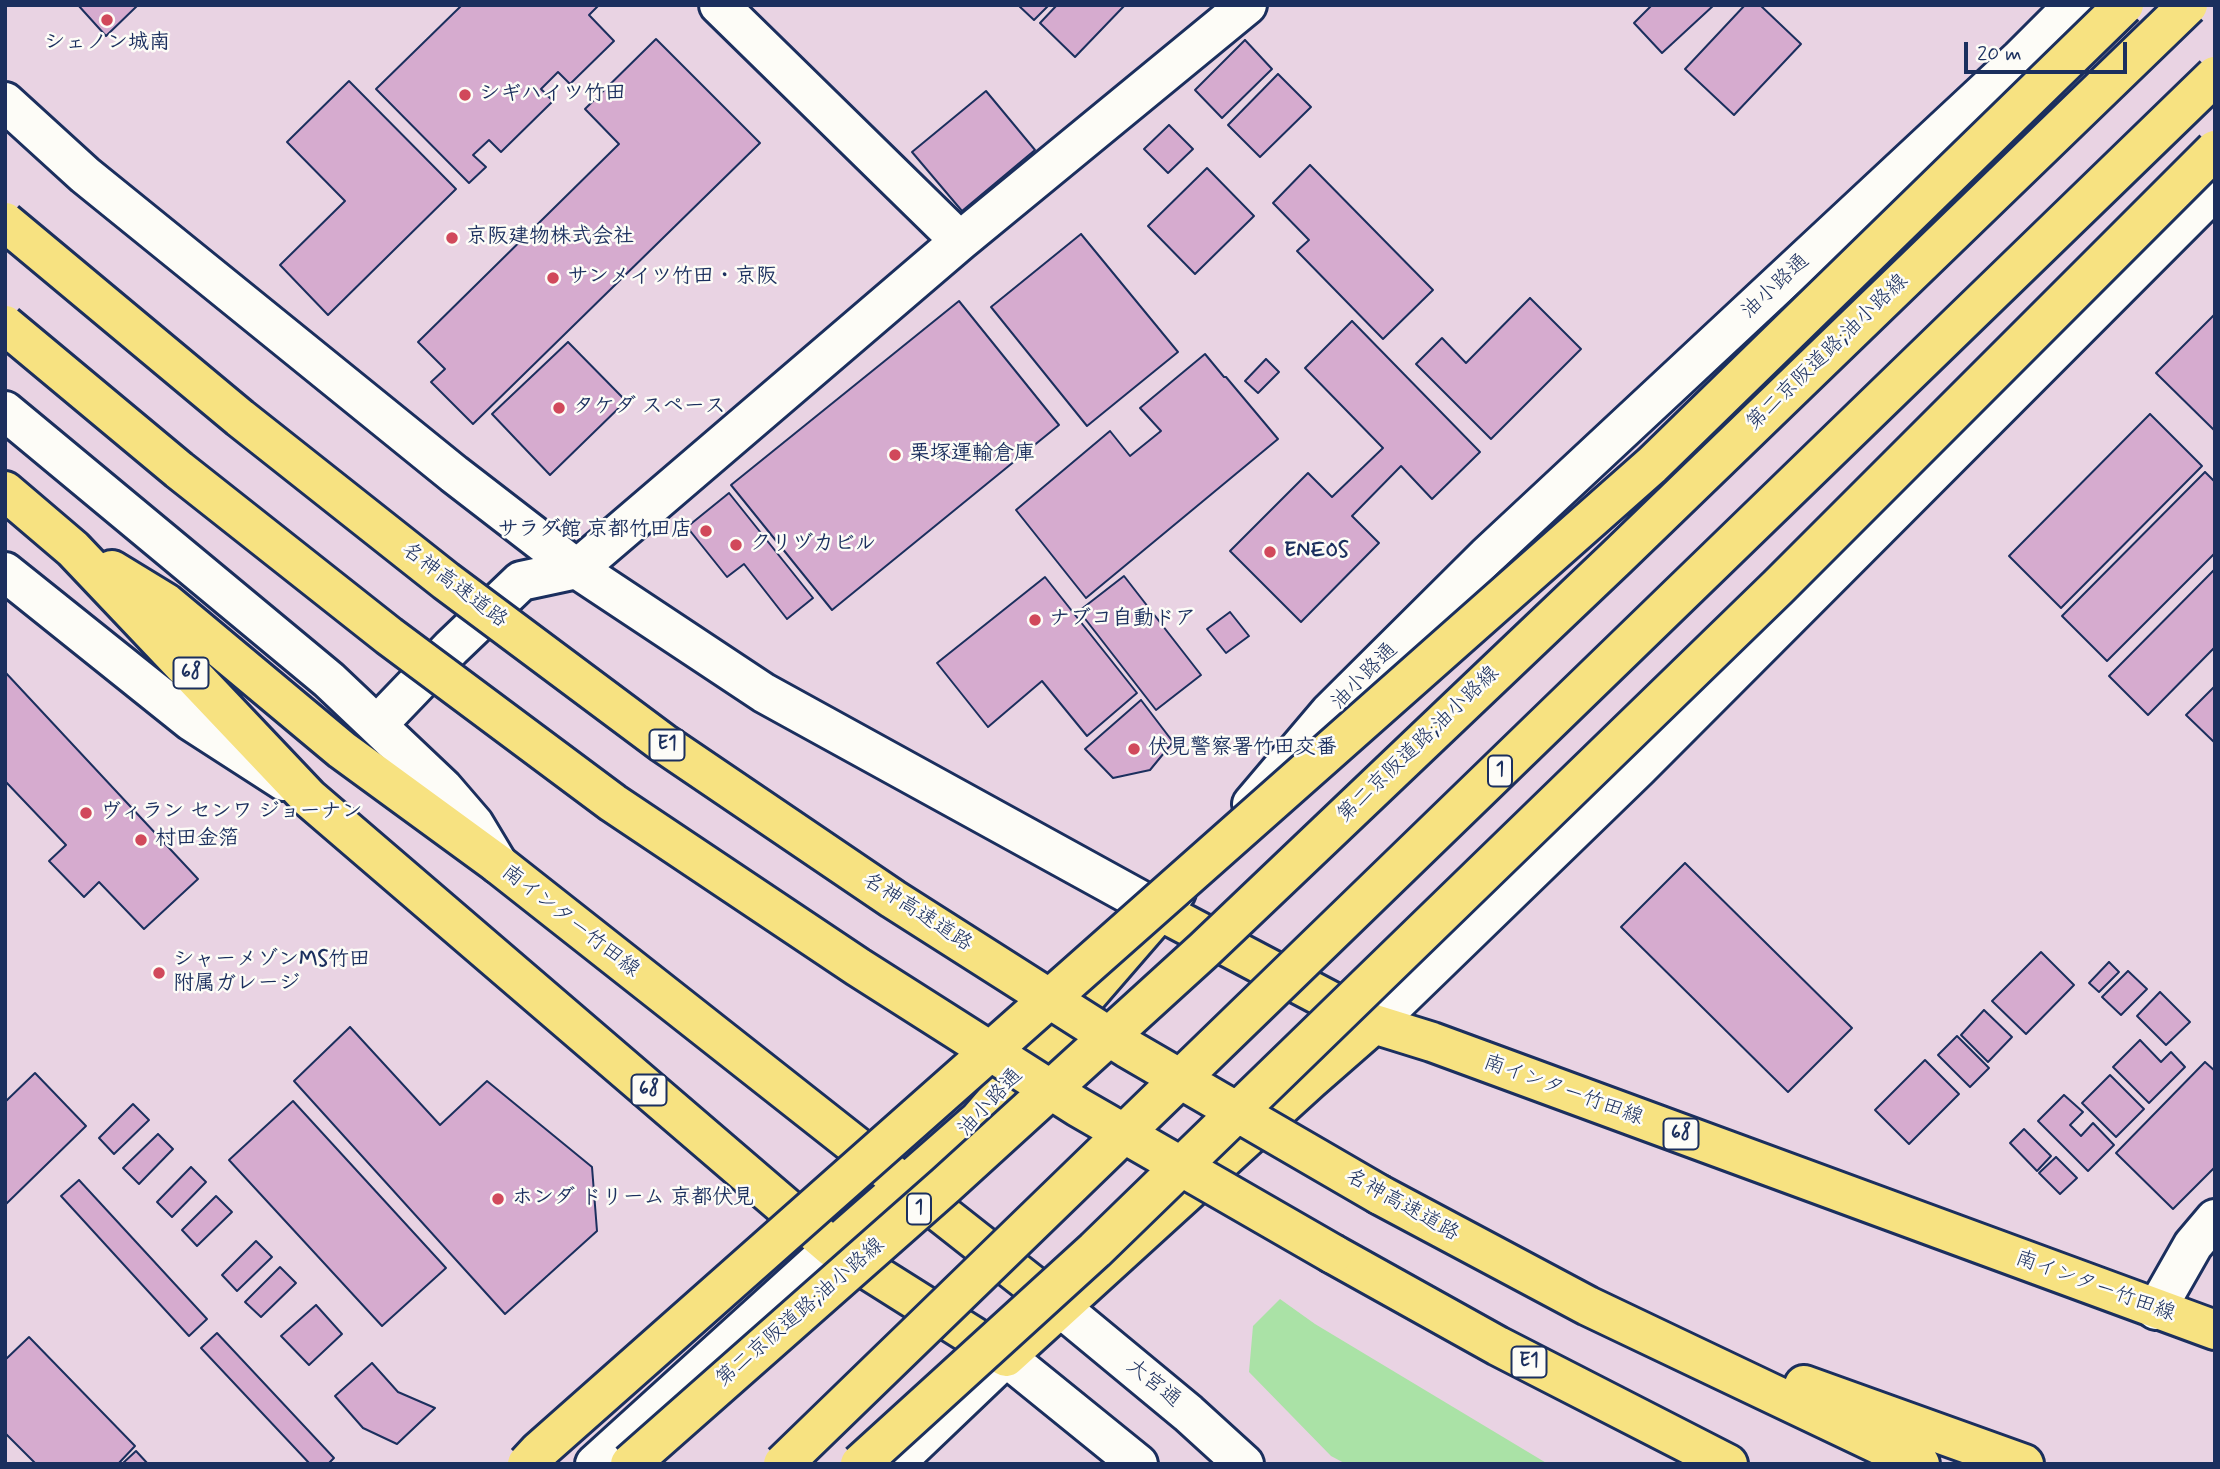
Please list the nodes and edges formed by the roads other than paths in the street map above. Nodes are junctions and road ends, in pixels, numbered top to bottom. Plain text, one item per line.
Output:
1 (719, 5) edge
2 (1247, 5) edge
3 (2074, 5) edge
4 (2124, 5) edge
5 (2188, 5) edge
6 (2215, 76) edge
7 (5, 102) edge
8 (2215, 150) edge
9 (2215, 190) edge
10 (5, 222) edge
11 (960, 241) junction
12 (5, 325) edge
13 (5, 411) edge
14 (5, 491) edge
15 (73, 549) junction
16 (577, 569) junction
17 (5, 572) edge
18 (377, 725) junction
19 (309, 798) junction
20 (498, 864) junction
21 (1160, 911) junction
22 (1374, 1024) junction
23 (906, 1184) junction
24 (2215, 1219) edge
25 (833, 1248) junction
26 (1588, 1306) junction
27 (1059, 1307) junction
28 (2155, 1310) junction
29 (2215, 1330) edge
30 (1006, 1357) junction
31 (527, 1464) edge
32 (595, 1464) edge
33 (630, 1464) edge
34 (783, 1464) edge
35 (860, 1464) edge
36 (894, 1464) edge
37 (1138, 1464) edge
38 (1244, 1464) edge
39 (1728, 1464) edge
40 (1920, 1464) edge
41 (2024, 1464) edge

1 - 11 street
2 - 11 street
3 - 21 street, 油小路通
4 - 31 main road, bridge
5 - 33 main road, 第二京阪道路;油小路線 / 1, bridge
6 - 34 main road, 1, bridge
7 - 16 street
8 - 35 main road, bridge
9 - 22 street
10 - 26 main road, 名神高速道路 / E1, bridge
11 - 16 street
12 - 39 main road, E1, bridge
13 - 18 street
14 - 15 main road, 南インター竹田線 / 68
15 - 19 main road, 南インター竹田線 / 68
15 - 20 main road, 南インター竹田線 / 68
16 - 18 street
16 - 21 street
17 - 19 street
18 - 20 street
19 - 25 main road, 南インター竹田線 / 68
20 - 23 main road, 南インター竹田線 / 68
21 - 22 main road, 南インター竹田線 / 68
21 - 23 main road, 油小路通
22 - 27 main road
22 - 28 main road, 南インター竹田線 / 68
23 - 25 main road, 油小路通
23 - 27 main road, 南インター竹田線 / 68
24 - 28 street
25 - 30 main road, 南インター竹田線 / 68
25 - 32 street, 油小路通
26 - 40 main road, 名神高速道路 / E1
26 - 41 main road
27 - 30 main road
27 - 38 street, 大宮通
28 - 29 main road, 南インター竹田線 / 68
30 - 36 street
30 - 37 street

